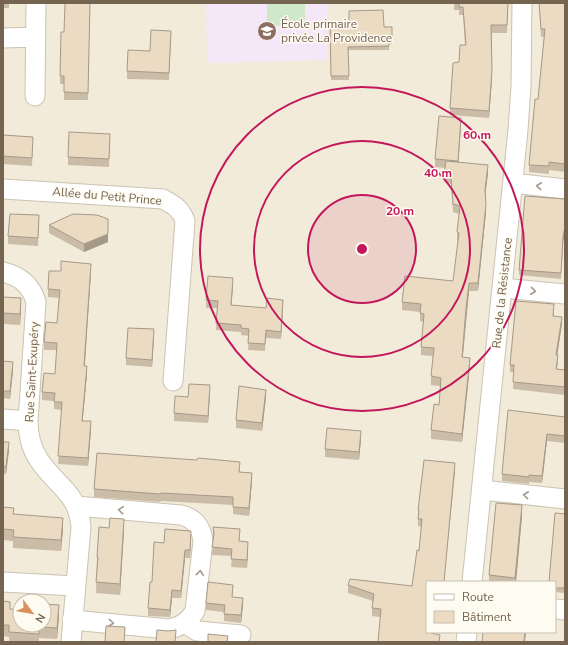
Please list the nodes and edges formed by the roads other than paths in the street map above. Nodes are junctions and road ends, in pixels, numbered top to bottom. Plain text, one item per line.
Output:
1 (36, 3) edge
2 (522, 3) edge
3 (35, 37) junction
4 (3, 38) edge
5 (35, 96) dead end
6 (513, 183) junction
7 (565, 188) edge
8 (3, 189) edge
9 (3, 272) edge
10 (502, 288) junction
11 (565, 294) edge
12 (173, 381) dead end
13 (3, 419) edge
14 (28, 421) junction
15 (482, 490) junction
16 (565, 499) edge
17 (76, 506) junction
18 (472, 581) edge
19 (3, 582) edge
20 (75, 586) junction
21 (72, 620) junction
22 (186, 624) junction
23 (241, 634) dead end
24 (71, 642) edge

1 - 3 street
2 - 6 street, Rue de la Résistance
3 - 4 street
3 - 5 street
7 -> 6 street
6 - 10 street, Rue de la Résistance
8 - 12 street, Allée du Petit Prince
9 - 14 street, Rue Saint-Exupéry
10 -> 11 street
10 - 15 street, Rue de la Résistance
13 - 14 street
14 - 17 street, Rue Saint-Exupéry
16 -> 15 street
15 - 18 street, Rue de la Résistance
17 - 20 street, Rue Saint-Exupéry
22 -> 17 street
19 - 20 street
20 - 21 street, Rue Saint-Exupéry
21 -> 22 street
21 - 24 street, Rue Saint-Exupéry
22 - 23 street

